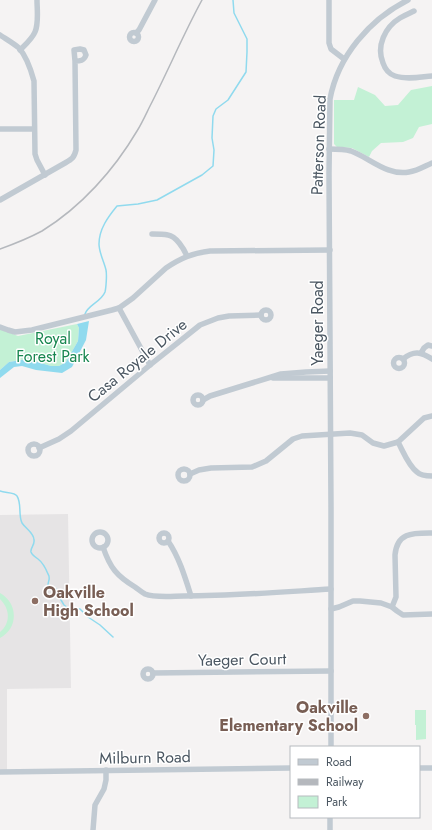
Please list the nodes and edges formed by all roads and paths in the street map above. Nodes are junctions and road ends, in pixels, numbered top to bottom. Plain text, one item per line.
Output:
1 (37, 0) edge
2 (155, 0) edge
3 (329, 0) edge
4 (408, 0) edge
5 (414, 11) dead end
6 (136, 33) dead end
7 (0, 35) edge
8 (20, 50) junction
9 (344, 59) junction
10 (75, 61) dead end
11 (432, 76) edge
12 (0, 129) edge
13 (34, 129) junction
14 (329, 149) junction
15 (432, 163) edge
16 (45, 175) junction
17 (0, 200) edge
18 (152, 234) dead end
19 (330, 250) junction
20 (187, 256) junction
21 (119, 308) junction
22 (261, 315) dead end
23 (0, 327) edge
24 (432, 346) edge
25 (421, 353) junction
26 (403, 359) dead end
27 (432, 359) edge
28 (150, 365) junction
29 (330, 371) junction
30 (269, 378) junction
31 (330, 378) junction
32 (202, 400) dead end
33 (432, 416) edge
34 (331, 434) junction
35 (398, 442) junction
36 (39, 448) dead end
37 (190, 474) dead end
38 (432, 476) edge
39 (432, 533) edge
40 (168, 541) dead end
41 (104, 547) dead end
42 (331, 589) junction
43 (192, 596) junction
44 (392, 607) junction
45 (331, 609) junction
46 (432, 614) edge
47 (331, 671) junction
48 (153, 673) dead end
49 (331, 746) edge
50 (290, 768) edge
51 (420, 768) edge
52 (432, 768) edge
53 (106, 770) junction
54 (0, 772) edge
55 (330, 818) edge
56 (93, 830) edge
57 (330, 830) edge

1 - 8 street
2 - 6 street
3 - 9 street
4 - 9 street, Patterson Road
5 - 11 street
7 - 8 street
8 - 13 street
9 - 14 street, Patterson Road
10 - 16 street
12 - 13 street
13 - 16 street
14 - 15 street
14 - 19 street, Patterson Road
16 - 17 street
18 - 20 street
19 - 20 street
19 - 29 street, Yaeger Road
20 - 21 street
21 - 23 street
21 - 28 street
22 - 28 street, Casa Royale Drive
24 - 25 street
25 - 26 street
25 - 27 street
28 - 36 street, Casa Royale Drive
29 - 30 street
29 - 31 street, Yaeger Road
30 - 31 street
30 - 32 street
31 - 34 street, Yaeger Road
33 - 35 street
34 - 35 street
34 - 37 street
34 - 42 street, Yaeger Road
35 - 38 street
39 - 44 street
40 - 43 street
41 - 43 street
42 - 43 street
42 - 45 street, Yaeger Road
44 - 45 street
44 - 46 street
45 - 47 street, Yaeger Road
47 - 48 street, Yaeger Court
47 - 49 street, Yaeger Road
50 - 53 street, Milburn Road
51 - 52 street
53 - 54 street, Milburn Road
53 - 56 street
55 - 57 street

